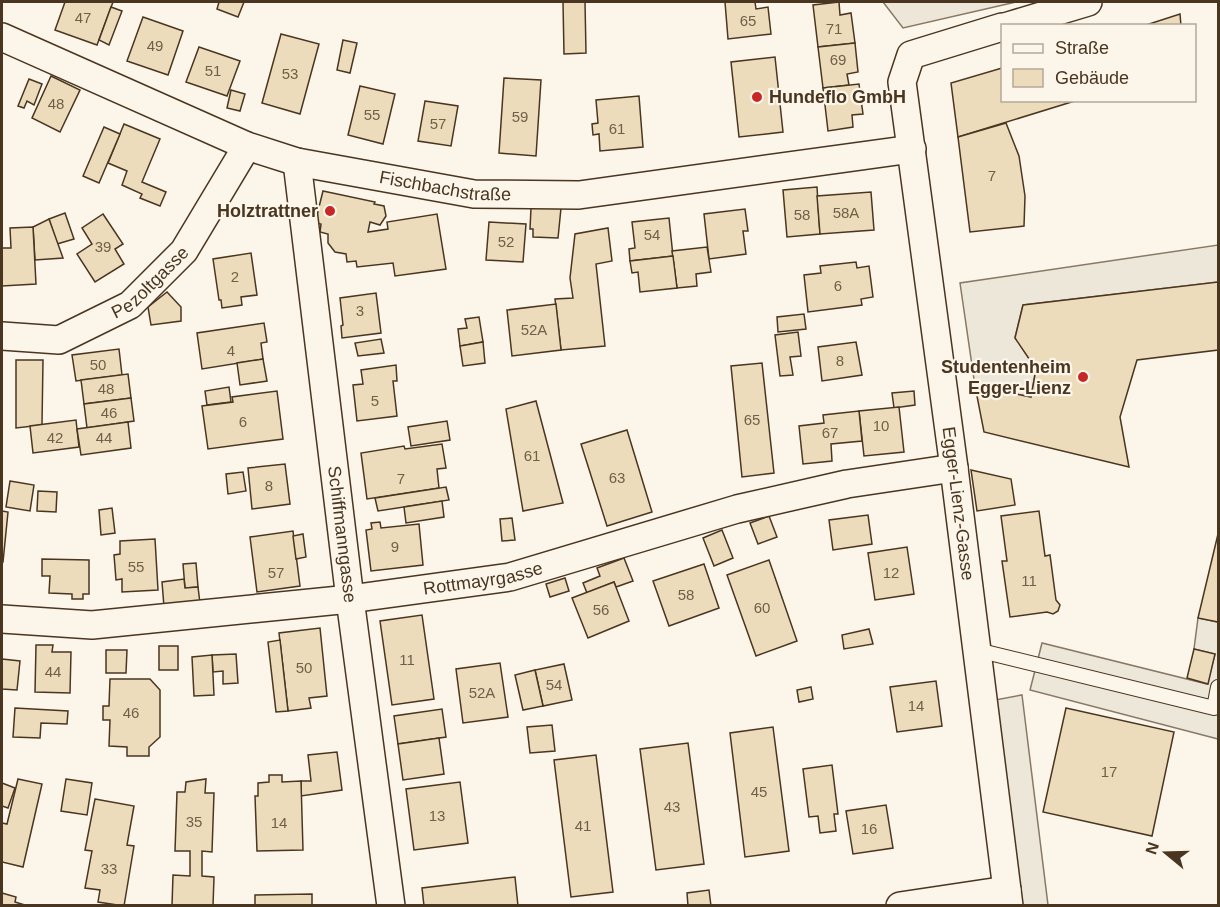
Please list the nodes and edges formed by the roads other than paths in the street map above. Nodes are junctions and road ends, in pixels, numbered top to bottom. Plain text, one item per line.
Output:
1 (1088, 2) edge
2 (1015, 24) edge
3 (1001, 27) edge
4 (2, 37) edge
5 (247, 146) junction
6 (912, 149) junction
7 (297, 162) junction
8 (2, 336) edge
9 (954, 468) junction
10 (350, 599) junction
11 (2, 619) edge
12 (977, 650) junction
13 (1218, 687) edge
14 (1008, 898) edge
15 (391, 906) edge
16 (900, 906) edge

1 - 2 street
3 - 6 street, Egger-Lienz-Gasse
4 - 5 street, Fischbachstraße
5 - 7 street, Fischbachstraße
5 - 8 street, Pezoltgasse
6 - 7 street, Fischbachstraße
6 - 9 street, Egger-Lienz-Gasse
7 - 10 street, Schiffmanngasse
9 - 10 street, Rottmayrgasse
9 - 12 street, Egger-Lienz-Gasse
10 - 11 street, Rottmayrgasse
10 - 15 street, Schiffmanngasse
12 - 13 lane
12 - 14 street, Egger-Lienz-Gasse
14 - 16 street

